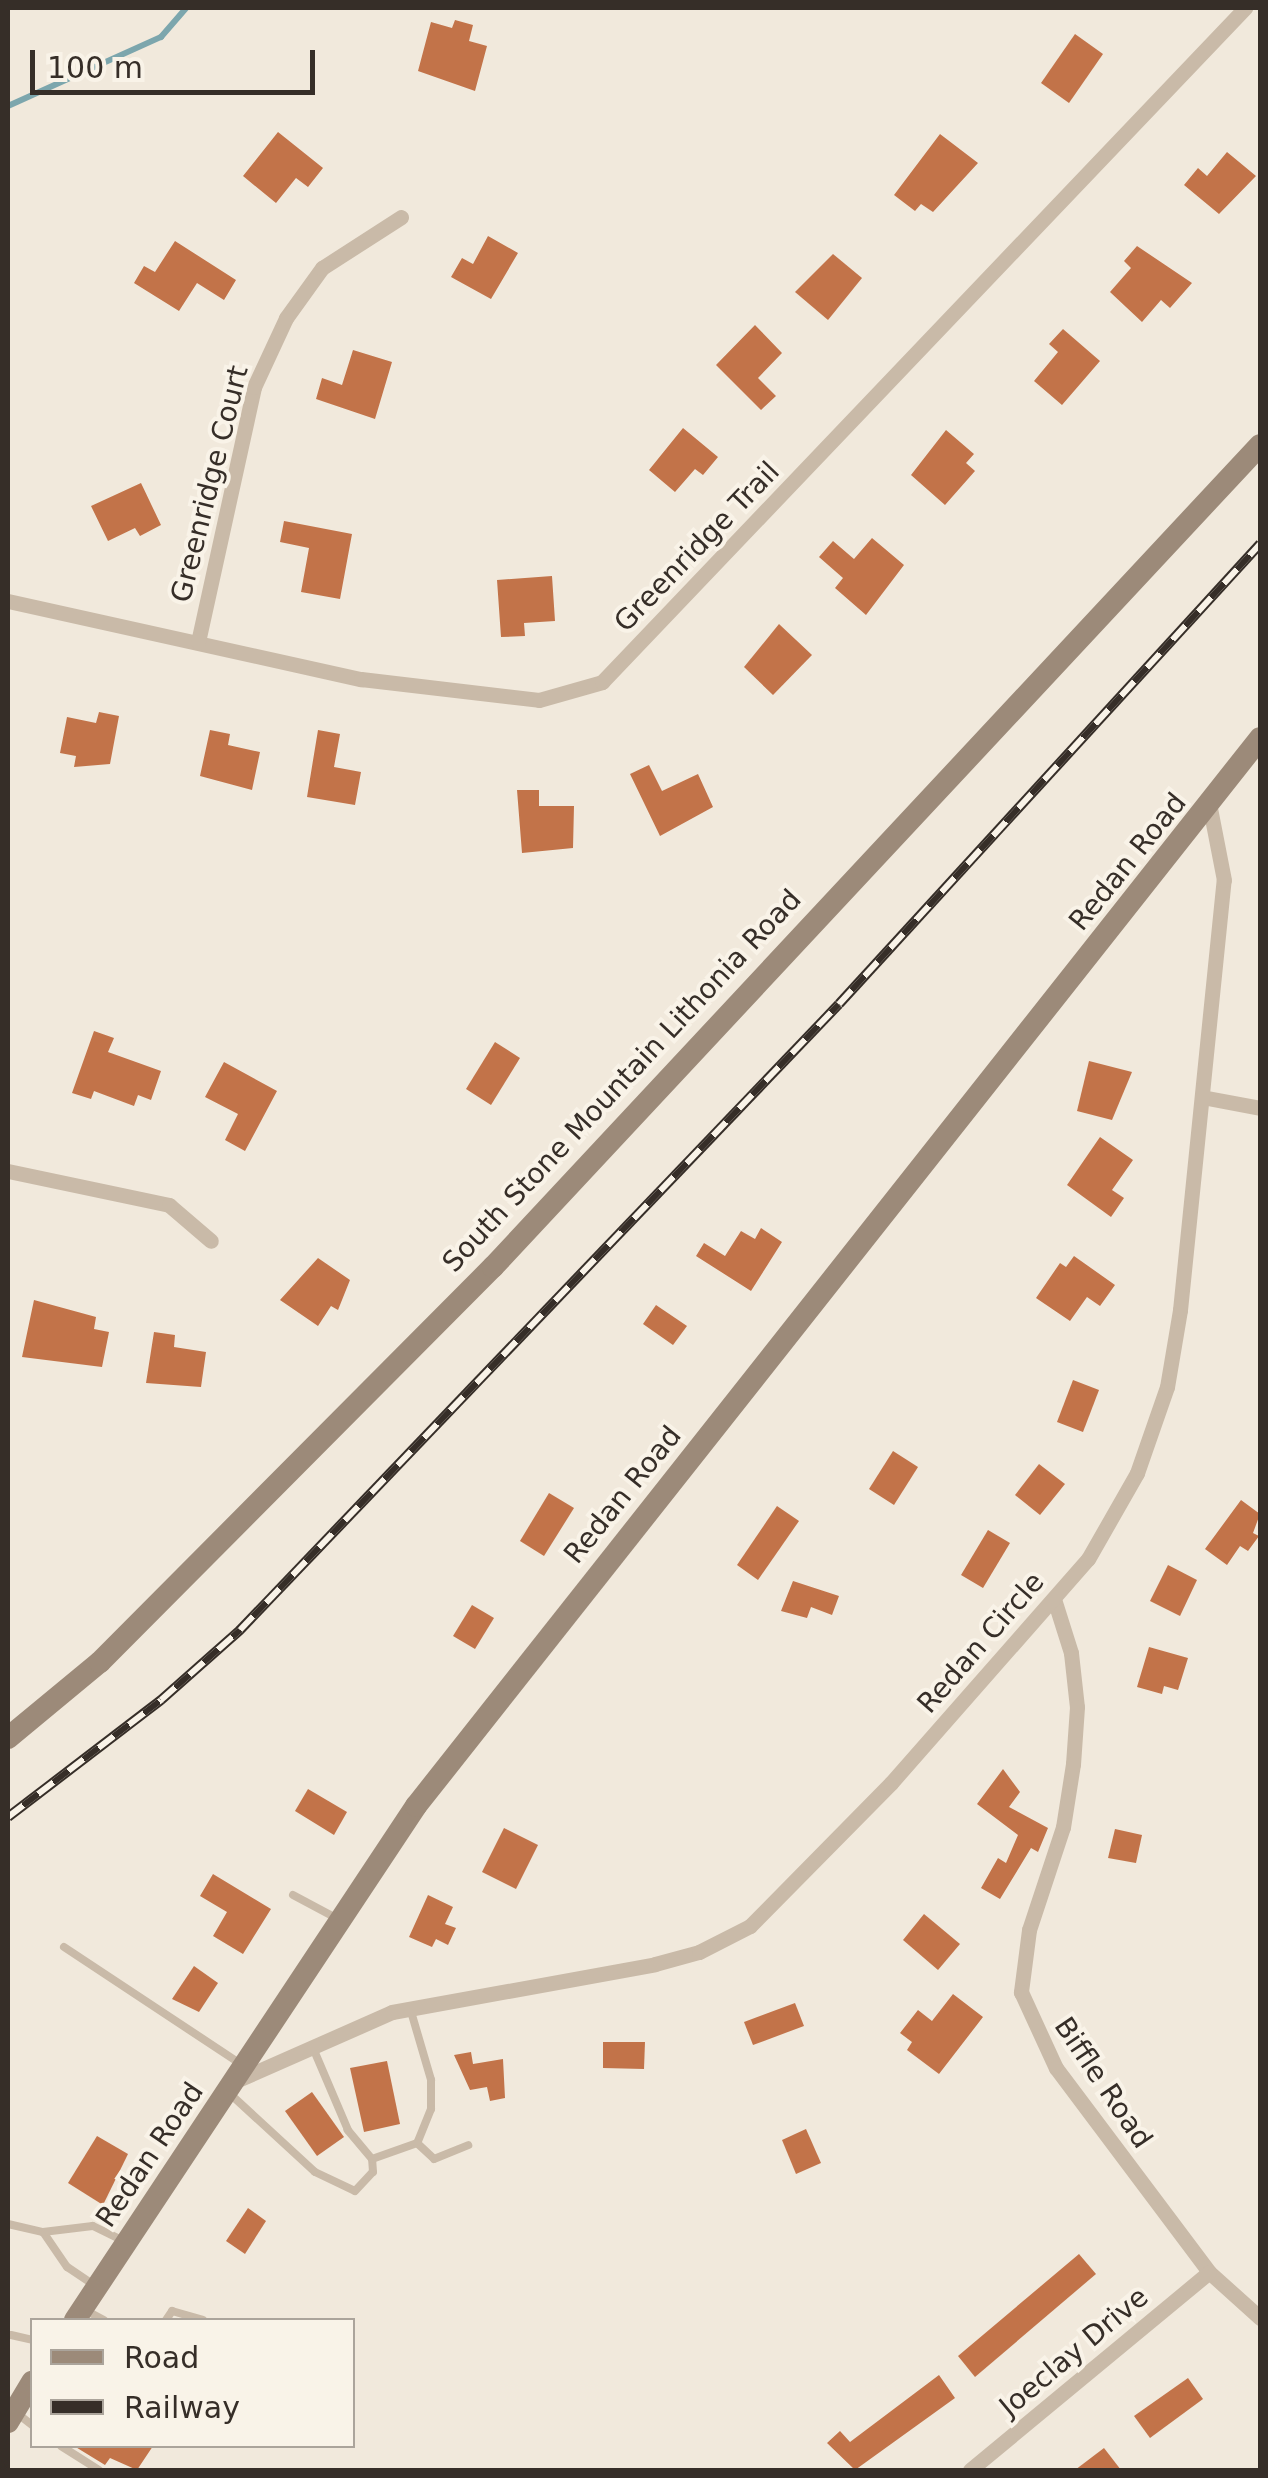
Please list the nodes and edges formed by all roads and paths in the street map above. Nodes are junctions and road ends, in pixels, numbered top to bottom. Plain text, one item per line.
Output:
1 (1245, 8) edge
2 (402, 217) dead end
3 (1260, 444) edge
4 (8, 601) edge
5 (198, 642) junction
6 (1260, 740) edge
7 (1210, 808) junction
8 (1202, 1097) junction
9 (1260, 1108) edge
10 (8, 1171) edge
11 (211, 1241) dead end
12 (1054, 1600) junction
13 (8, 1738) edge
14 (292, 1895) dead end
15 (338, 1918) junction
16 (64, 1947) dead end
17 (410, 2008) junction
18 (311, 2044) junction
19 (236, 2080) junction
20 (416, 2144) junction
21 (468, 2145) dead end
22 (372, 2159) junction
23 (8, 2224) edge
24 (42, 2232) junction
25 (128, 2243) junction
26 (1209, 2272) junction
27 (97, 2288) junction
28 (79, 2314) edge
29 (168, 2318) edge
30 (195, 2318) edge
31 (1260, 2318) edge
32 (11, 2335) dead end
33 (30, 2340) edge
34 (64, 2448) edge
35 (99, 2470) edge
36 (970, 2470) edge

1 - 5 street, Greenridge Trail
2 - 5 street, Greenridge Court
3 - 13 main road, South Stone Mountain Lithonia Road
4 - 5 street, Greenridge Trail
6 - 7 main road, Redan Road
7 - 8 street, Redan Circle
7 - 15 main road, Redan Road
8 - 9 street
8 - 12 street, Redan Circle
10 - 11 street
12 - 17 street, Redan Circle
12 - 26 street, Biffle Road
14 - 15 lane
15 - 19 main road, Redan Road
16 - 19 lane
17 - 18 street, Redan Circle
17 - 20 lane
18 - 19 street, Redan Circle
18 - 22 lane
19 - 22 lane
19 - 25 main road, Redan Road
20 - 21 lane
20 - 22 lane
23 - 24 lane
24 - 25 lane
24 - 27 lane
25 - 27 main road, Redan Road
26 - 31 street, Biffle Road
26 - 36 street, Joeclay Drive
27 - 28 main road, Redan Road
29 - 30 lane
32 - 33 lane
34 - 35 lane

